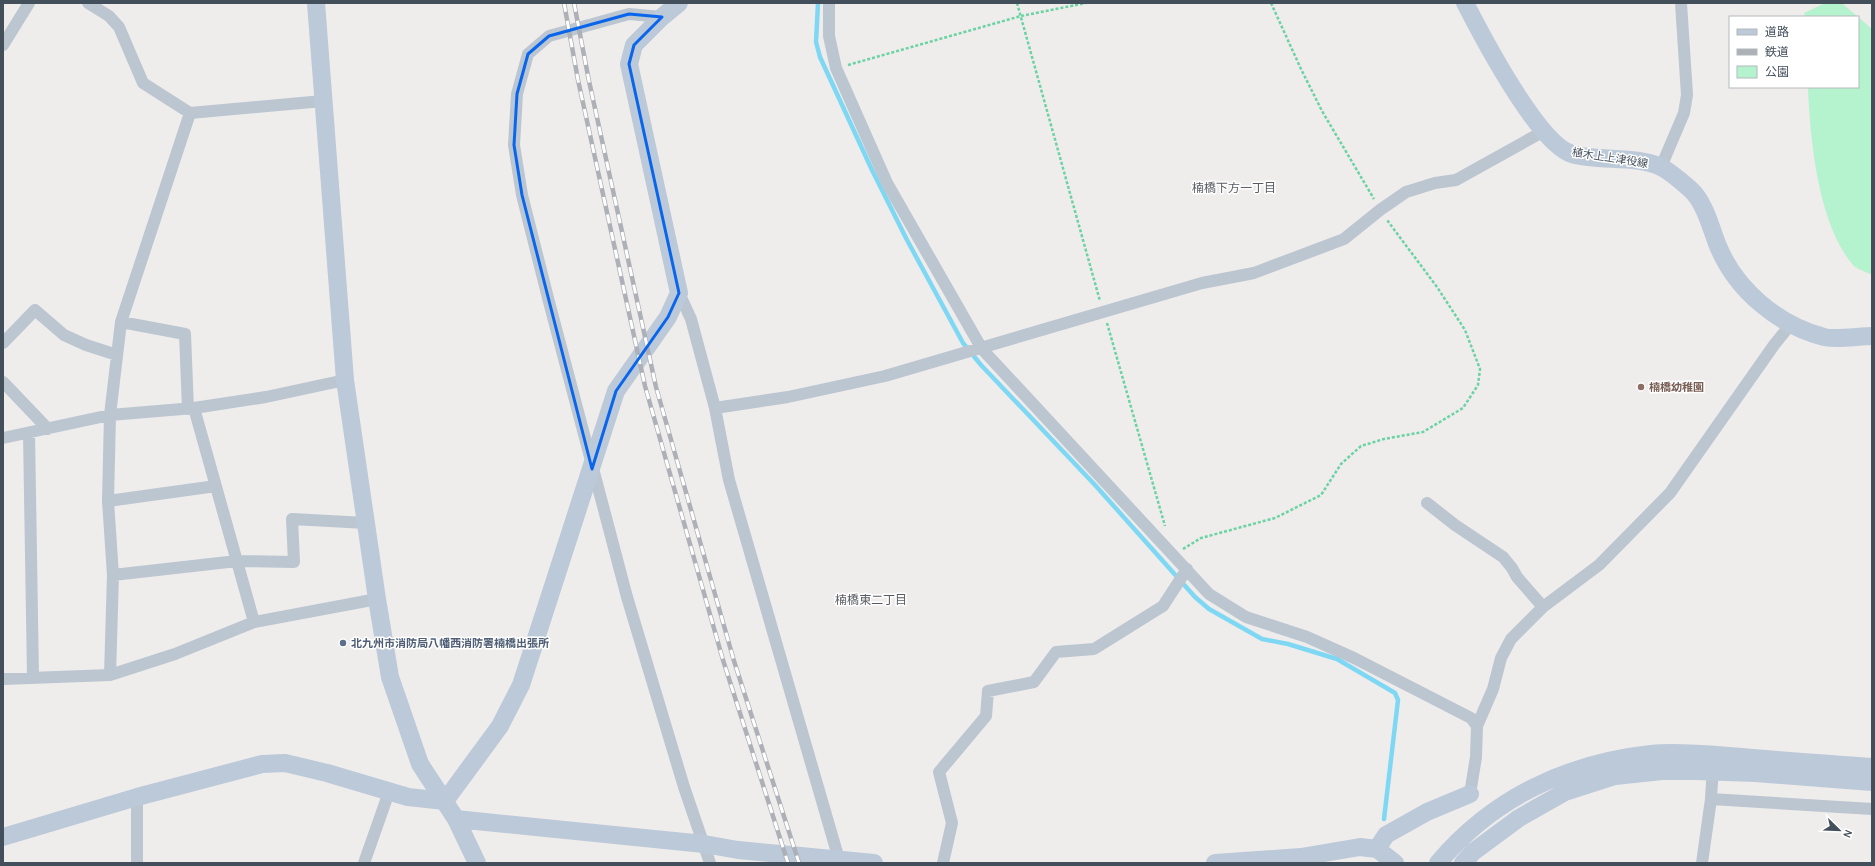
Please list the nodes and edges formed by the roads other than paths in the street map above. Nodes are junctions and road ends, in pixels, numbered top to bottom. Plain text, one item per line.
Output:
1 (29, 3) edge
2 (88, 3) edge
3 (316, 3) edge
4 (679, 3) edge
5 (828, 3) edge
6 (1465, 3) edge
7 (1681, 3) edge
8 (662, 16) junction
9 (3, 45) edge
10 (323, 101) junction
11 (190, 113) junction
12 (1544, 131) junction
13 (1662, 168) junction
14 (679, 293) junction
15 (121, 322) junction
16 (1791, 324) junction
17 (1872, 336) edge
18 (3, 343) edge
19 (982, 349) junction
20 (117, 355) junction
21 (345, 380) junction
22 (3, 382) edge
23 (191, 408) junction
24 (715, 408) junction
25 (110, 415) junction
26 (48, 430) junction
27 (29, 433) junction
28 (3, 438) edge
29 (592, 469) junction
30 (216, 486) junction
31 (108, 501) junction
32 (1427, 503) dead end
33 (366, 523) junction
34 (237, 561) junction
35 (1187, 569) junction
36 (112, 575) junction
37 (377, 599) junction
38 (1544, 608) junction
39 (254, 622) junction
40 (110, 675) junction
41 (33, 677) junction
42 (3, 679) edge
43 (1477, 726) junction
44 (1712, 755) junction
45 (1872, 767) edge
46 (1713, 773) junction
47 (1872, 782) edge
48 (390, 792) junction
49 (1470, 794) joint
50 (137, 797) junction
51 (1711, 799) junction
52 (445, 801) junction
53 (1872, 808) edge
54 (456, 819) junction
55 (3, 837) edge
56 (704, 844) junction
57 (1377, 849) junction
58 (840, 862) edge
59 (137, 863) edge
60 (364, 863) edge
61 (477, 863) edge
62 (710, 863) edge
63 (874, 863) edge
64 (943, 863) edge
65 (1215, 863) edge
66 (1395, 863) edge
67 (1438, 863) edge
68 (1463, 863) edge
69 (1702, 863) edge

1 - 9 street
2 - 11 street
3 - 10 street
4 - 8 street
5 - 19 street
6 - 12 street, 植木上上津役線
7 - 13 street
8 - 14 street
8 - 29 street
10 - 11 street
10 - 21 street
11 - 15 street
12 - 13 street, 植木上上津役線
12 - 19 street
13 - 16 street, 植木上上津役線
14 - 24 street
14 - 29 street
15 - 20 street
15 - 23 street
16 - 17 street, 植木上上津役線
16 - 38 street
18 - 20 street
19 - 24 street
19 - 35 street
20 - 25 street
21 - 23 street
21 - 33 street
22 - 26 street
23 - 25 street
23 - 30 street
24 - 58 street
25 - 26 street
25 - 31 street
26 - 27 street
27 - 28 street
27 - 41 street
29 - 52 street
29 - 56 street
30 - 31 street
30 - 34 street
31 - 36 street
32 - 38 street
33 - 34 street
33 - 37 street
34 - 36 street
34 - 39 street
35 - 43 street
35 - 64 street
36 - 40 street
37 - 39 street
37 - 52 street
38 - 43 street
39 - 40 street
40 - 41 street
41 - 42 street
43 - 49 street
44 - 45 street
44 - 46 street
44 - 67 street
46 - 47 street
46 - 51 street
46 - 68 street
48 - 50 street
48 - 52 street
48 - 60 street
49 - 57 street
50 - 55 street
50 - 59 street
51 - 53 street
51 - 69 street
52 - 54 street
54 - 56 street
54 - 61 street
56 - 58 street
56 - 62 street
57 - 65 street
57 - 66 street
58 - 63 street

